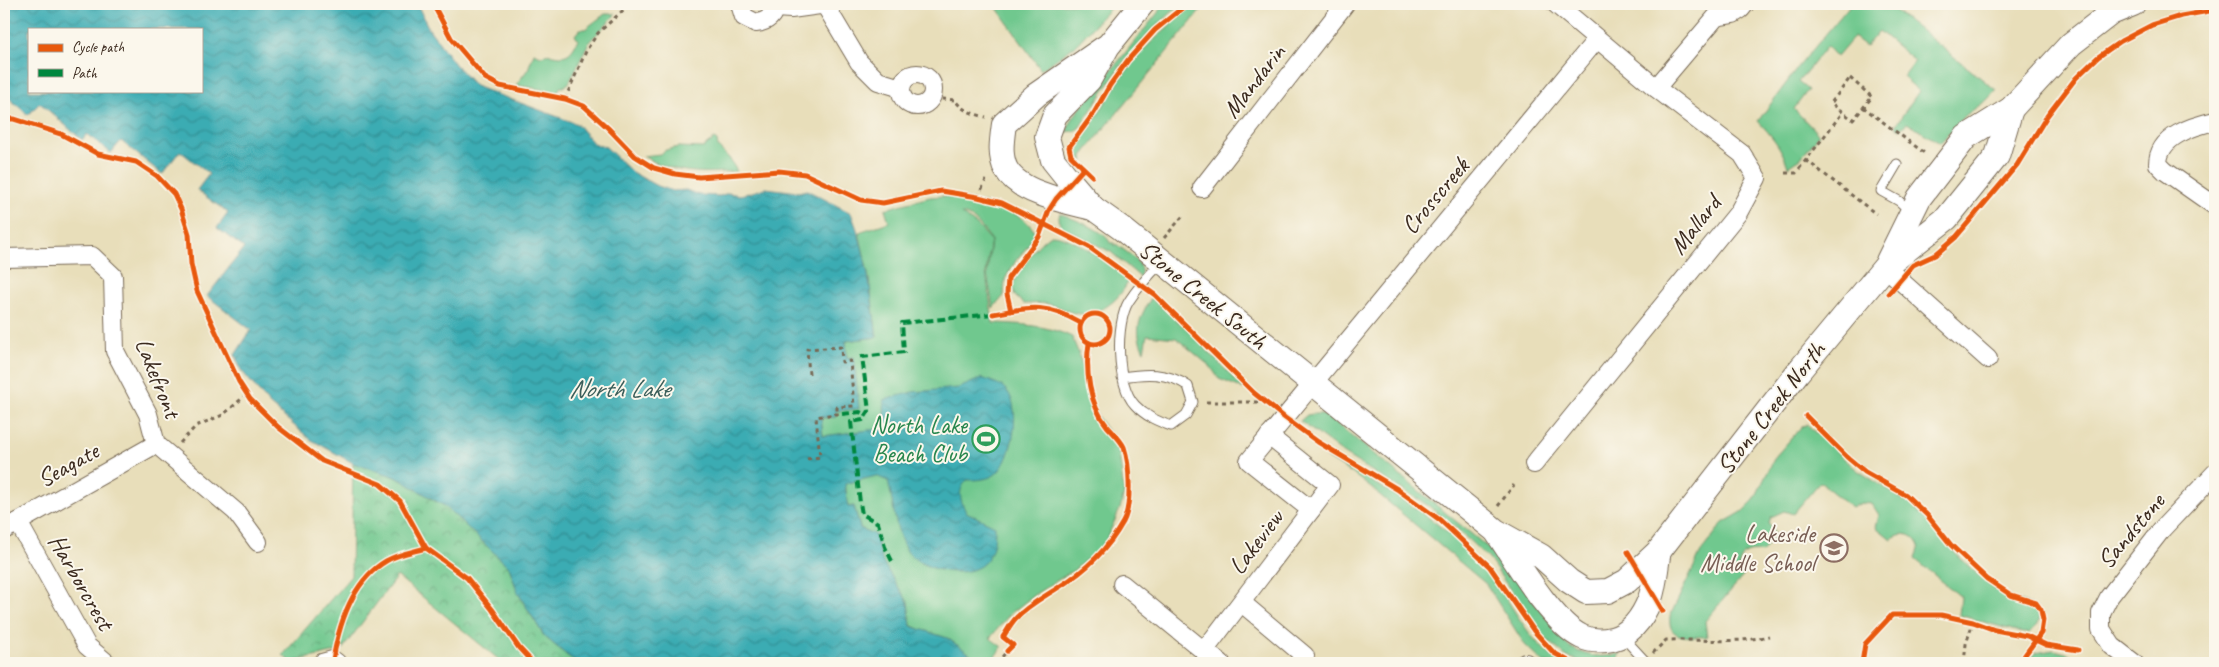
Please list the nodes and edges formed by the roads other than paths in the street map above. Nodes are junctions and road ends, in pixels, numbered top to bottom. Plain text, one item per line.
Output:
1 (740, 4) edge
2 (826, 4) edge
3 (1142, 4) edge
4 (1344, 4) edge
5 (1556, 4) edge
6 (1745, 4) edge
7 (2133, 4) edge
8 (774, 6) edge
9 (1716, 11) edge
10 (1597, 39) junction
11 (1108, 46) junction
12 (901, 88) dead end
13 (1656, 88) junction
14 (2011, 109) junction
15 (2215, 121) edge
16 (1897, 164) dead end
17 (1202, 188) dead end
18 (2215, 206) edge
19 (1093, 208) junction
20 (1912, 212) junction
21 (4, 258) edge
22 (1162, 262) junction
23 (1885, 267) junction
24 (1988, 359) dead end
25 (1122, 377) junction
26 (1312, 384) junction
27 (1270, 436) junction
28 (163, 449) junction
29 (1534, 464) dead end
30 (2215, 473) edge
31 (1311, 510) junction
32 (11, 526) edge
33 (1496, 532) junction
34 (258, 542) dead end
35 (1659, 551) junction
36 (1122, 584) dead end
37 (1242, 603) junction
38 (1622, 636) junction
39 (1204, 651) junction
40 (1646, 662) edge
41 (107, 663) edge
42 (322, 663) edge
43 (336, 663) edge
44 (1221, 663) edge
45 (1299, 663) edge
46 (2134, 663) edge

1 - 8 street
2 - 8 street
2 - 12 street
3 - 11 street, Stone Creek South
4 - 17 street, Mandarin
5 - 10 street
6 - 9 street
7 - 14 street, Stone Creek North
9 - 13 street
10 - 13 street, Mallard
10 - 26 street, Crosscreek
11 - 19 street, Stone Creek South
11 - 19 street, Stone Creek South
13 - 29 street, Mallard
14 - 20 street, Stone Creek North
14 - 23 street, Stone Creek North
15 - 18 street
16 - 20 lane
19 - 22 street, Stone Creek South
20 - 23 street, Stone Creek North
21 - 28 street, Lakefront
22 - 25 lane
22 - 26 street, Stone Creek South
23 - 24 street
23 - 35 street, Stone Creek North
25 - 25 lane
26 - 27 street, Lakeview
26 - 33 street, Stone Creek North
27 - 31 street, Lakeview
27 - 31 street, Lakeview
28 - 32 street, Seagate
28 - 34 street, Lakefront
30 - 46 street, Sandstone
31 - 37 street, Lakeview
32 - 41 street, Harborcrest
33 - 35 street, Stone Creek North
33 - 38 street, Stone Creek North
35 - 38 street, Stone Creek North
36 - 39 street
37 - 39 street, Lakeview
37 - 45 street, Lakeview
38 - 40 lane
39 - 44 street
42 - 43 street

